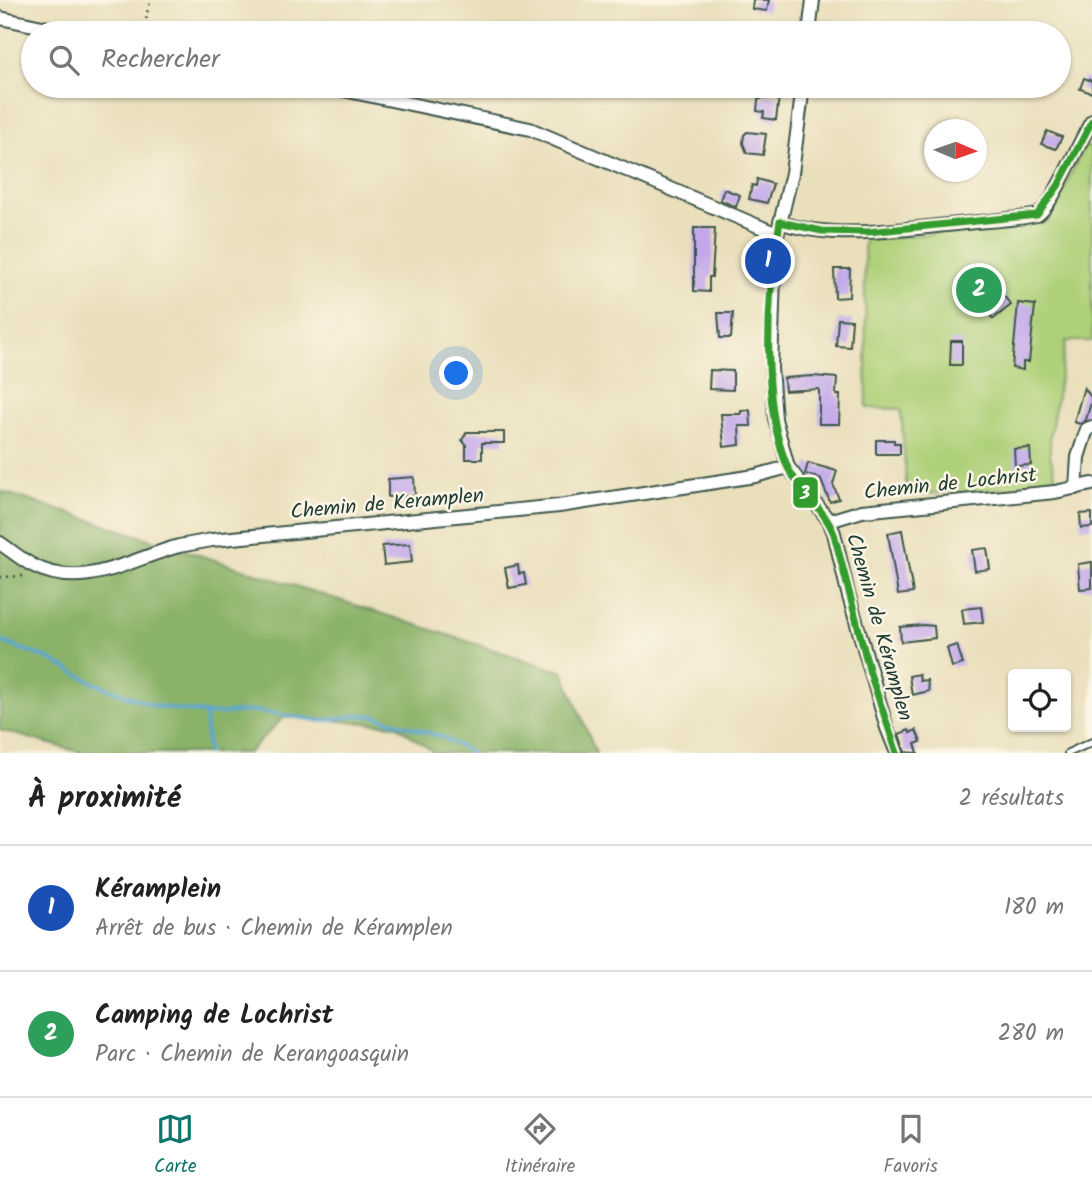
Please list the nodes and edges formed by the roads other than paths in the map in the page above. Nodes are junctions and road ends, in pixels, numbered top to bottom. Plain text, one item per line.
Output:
1 (813, 0) edge
2 (0, 18) edge
3 (810, 21) edge
4 (21, 22) edge
5 (381, 98) edge
6 (801, 98) edge
7 (1092, 121) edge
8 (779, 228) junction
9 (1092, 427) edge
10 (788, 467) junction
11 (1092, 484) edge
12 (1076, 488) junction
13 (829, 522) junction
14 (0, 543) edge
15 (1092, 742) edge
16 (897, 753) edge
17 (1068, 753) edge

1 - 3 street
2 - 4 street
5 - 8 street
6 - 8 street, Chemin de Kéramplen
7 - 8 street
8 - 10 street, Chemin de Kéramplen
9 - 12 street
10 - 13 street, Chemin de Kéramplen
10 - 14 street, Chemin de Keramplen
11 - 12 street, Chemin de Lochrist
12 - 13 street, Chemin de Lochrist
13 - 16 street, Chemin de Kéramplen
15 - 17 lane

